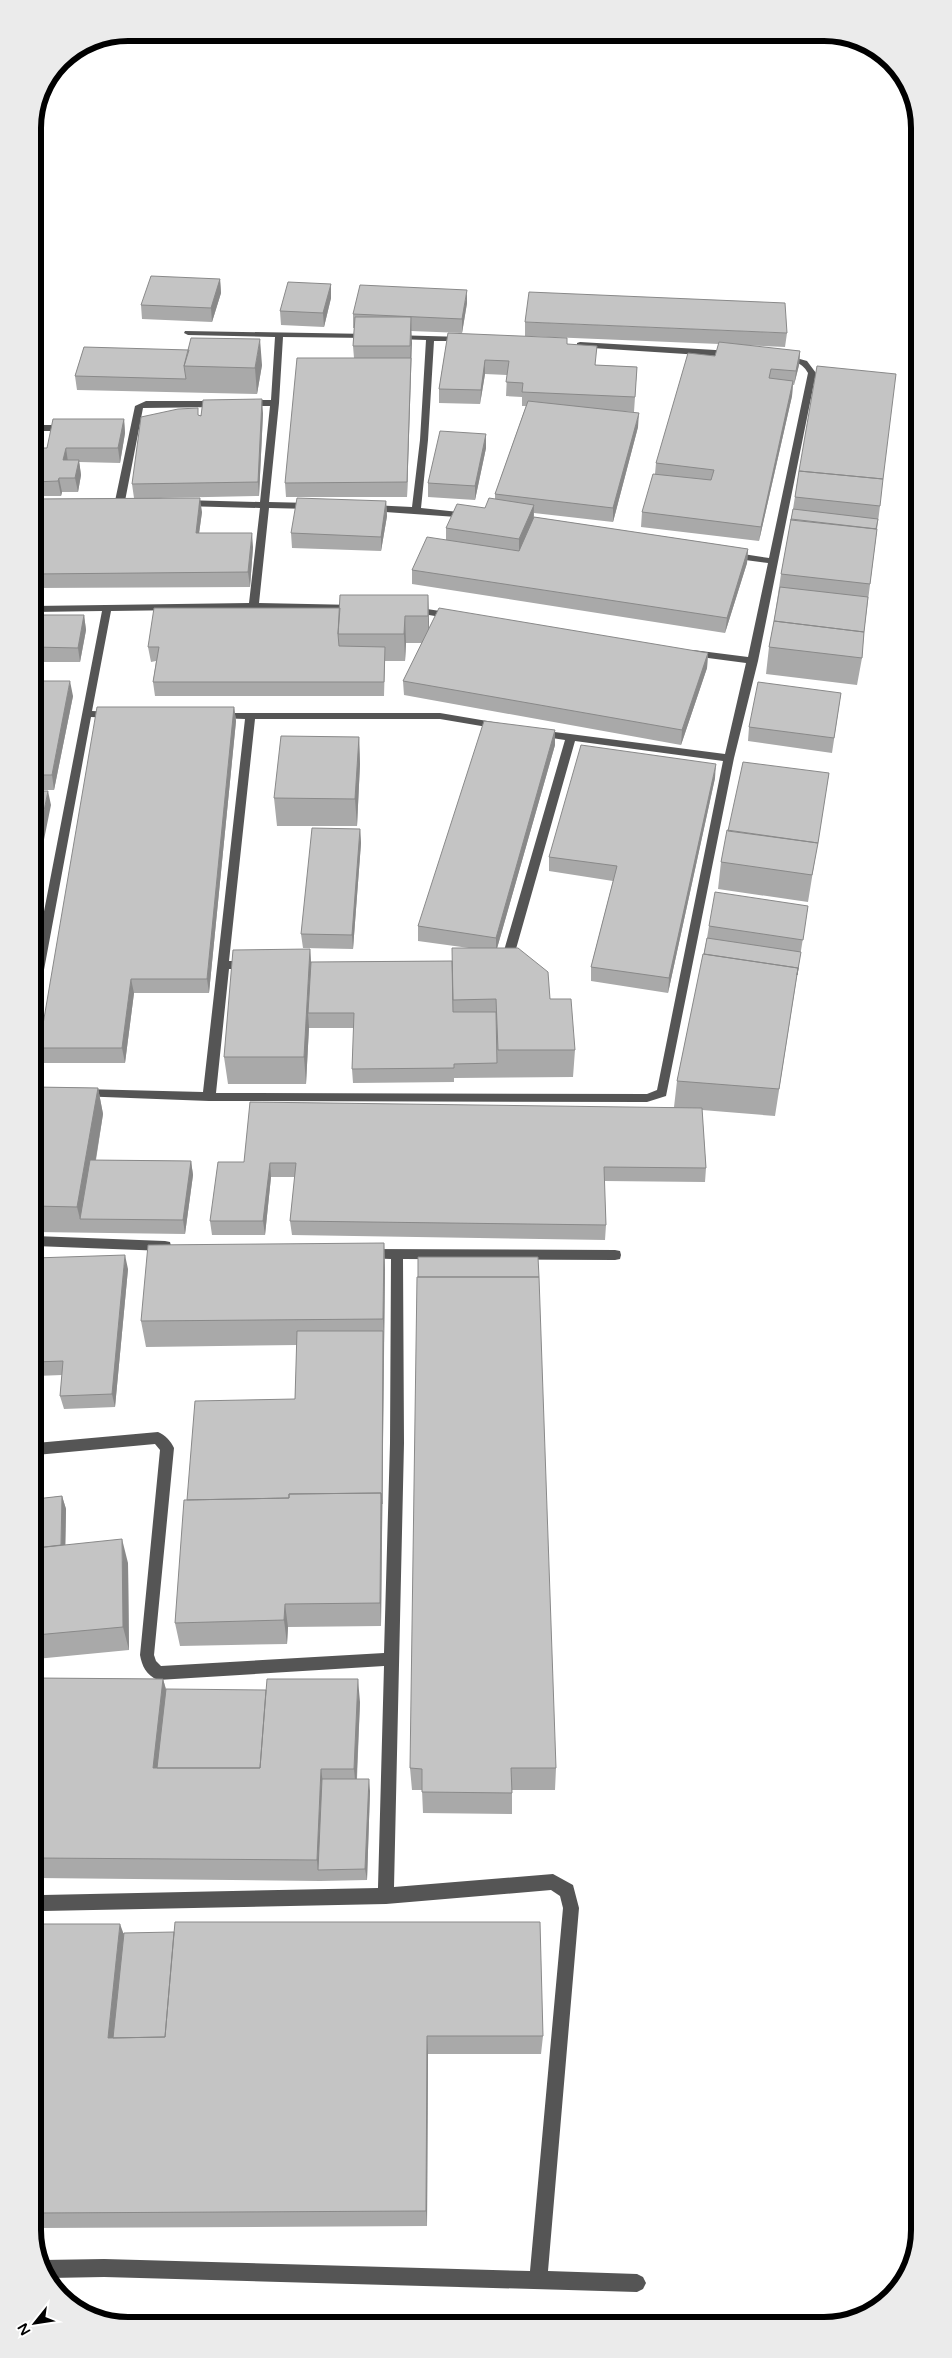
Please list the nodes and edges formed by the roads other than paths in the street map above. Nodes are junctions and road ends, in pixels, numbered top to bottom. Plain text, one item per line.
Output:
1 (188, 333) dead end
2 (279, 336) junction
3 (430, 337) junction
4 (470, 339) edge
5 (570, 345) edge
6 (739, 355) edge
7 (769, 356) edge
8 (276, 403) junction
9 (226, 404) edge
10 (236, 404) edge
11 (80, 427) edge
12 (41, 428) edge
13 (119, 501) edge
14 (171, 503) edge
15 (263, 504) junction
16 (320, 506) edge
17 (359, 508) edge
18 (416, 510) junction
19 (479, 518) edge
20 (723, 554) edge
21 (771, 561) junction
22 (254, 606) junction
23 (107, 608) junction
24 (366, 608) edge
25 (404, 608) edge
26 (41, 609) edge
27 (461, 618) edge
28 (678, 651) edge
29 (753, 661) junction
30 (87, 714) junction
31 (126, 715) edge
32 (212, 716) edge
33 (250, 716) junction
34 (505, 727) edge
35 (534, 732) edge
36 (571, 738) junction
37 (729, 758) junction
38 (41, 955) edge
39 (492, 964) edge
40 (223, 965) junction
41 (263, 965) edge
42 (74, 1093) edge
43 (209, 1097) junction
44 (41, 1241) edge
45 (182, 1247) edge
46 (358, 1254) edge
47 (615, 1255) dead end
48 (397, 1256) junction
49 (41, 1449) edge
50 (390, 1658) junction
51 (386, 1896) junction
52 (42, 1903) dead end
53 (51, 2269) edge
54 (538, 2279) junction
55 (637, 2283) dead end

1 - 2 street
2 - 3 street
2 - 8 street
3 - 4 street
3 - 18 street
5 - 6 street
7 - 21 street
8 - 10 street
8 - 15 street
9 - 13 street
11 - 12 street
14 - 15 street
15 - 16 street
15 - 22 street
17 - 18 street
18 - 19 street
20 - 21 street
21 - 29 street
22 - 23 street
22 - 24 street
23 - 26 street
23 - 30 street
25 - 27 street
28 - 29 street
29 - 37 street
30 - 31 street
30 - 38 street
32 - 33 street
33 - 34 street
33 - 40 street
35 - 36 street
36 - 37 street
36 - 39 street
37 - 43 street
40 - 41 street
40 - 43 street
42 - 43 street
44 - 45 street
46 - 48 street
47 - 48 street
48 - 50 street
49 - 50 street
50 - 51 street
51 - 52 street
51 - 54 street
53 - 54 street
54 - 55 street

